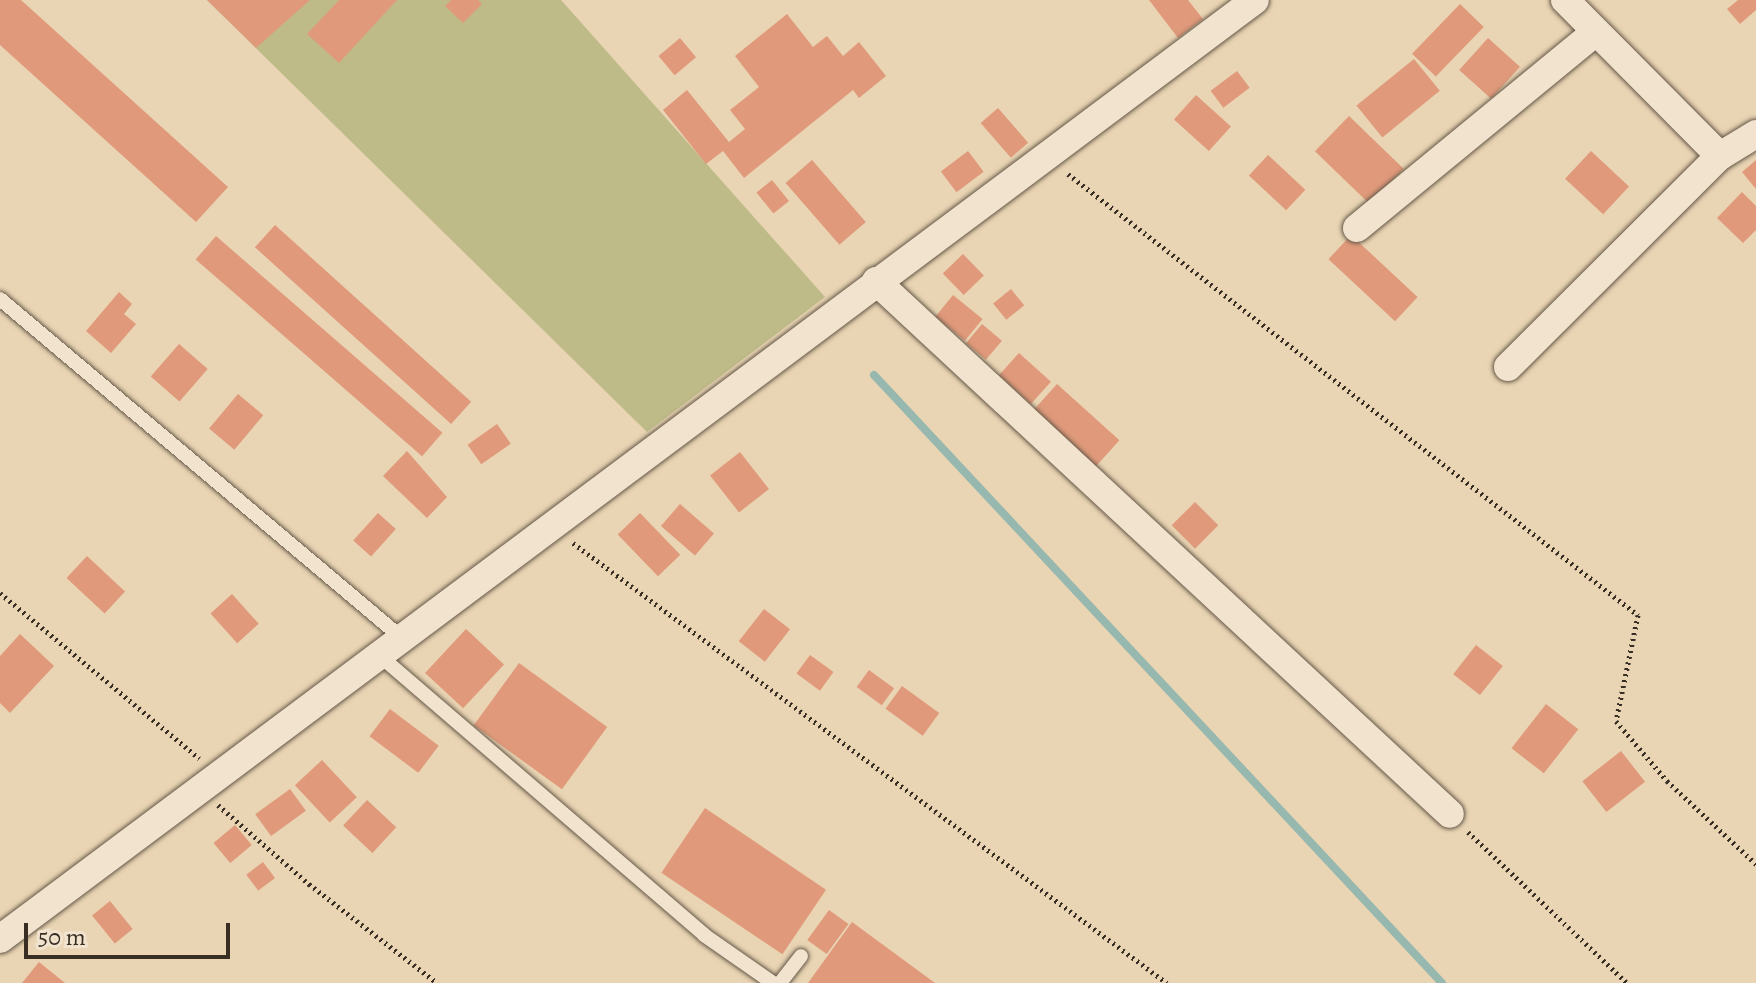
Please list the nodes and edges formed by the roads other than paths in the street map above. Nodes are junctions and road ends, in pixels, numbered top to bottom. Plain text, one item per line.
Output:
1 (1255, 0) edge
2 (1565, 0) edge
3 (1596, 32) junction
4 (1756, 134) edge
5 (1720, 156) junction
6 (1357, 228) dead end
7 (876, 281) junction
8 (0, 299) edge
9 (1508, 367) dead end
10 (402, 638) junction
11 (379, 655) junction
12 (1450, 814) road end
13 (0, 939) edge
14 (801, 956) dead end
15 (773, 983) edge
16 (780, 983) edge

1 - 7 street
2 - 3 street
3 - 5 street
3 - 6 street
4 - 5 street
5 - 9 street
7 - 10 street
7 - 12 street
8 - 10 lane
10 - 11 street
11 - 13 street
11 - 15 lane
14 - 16 lane

